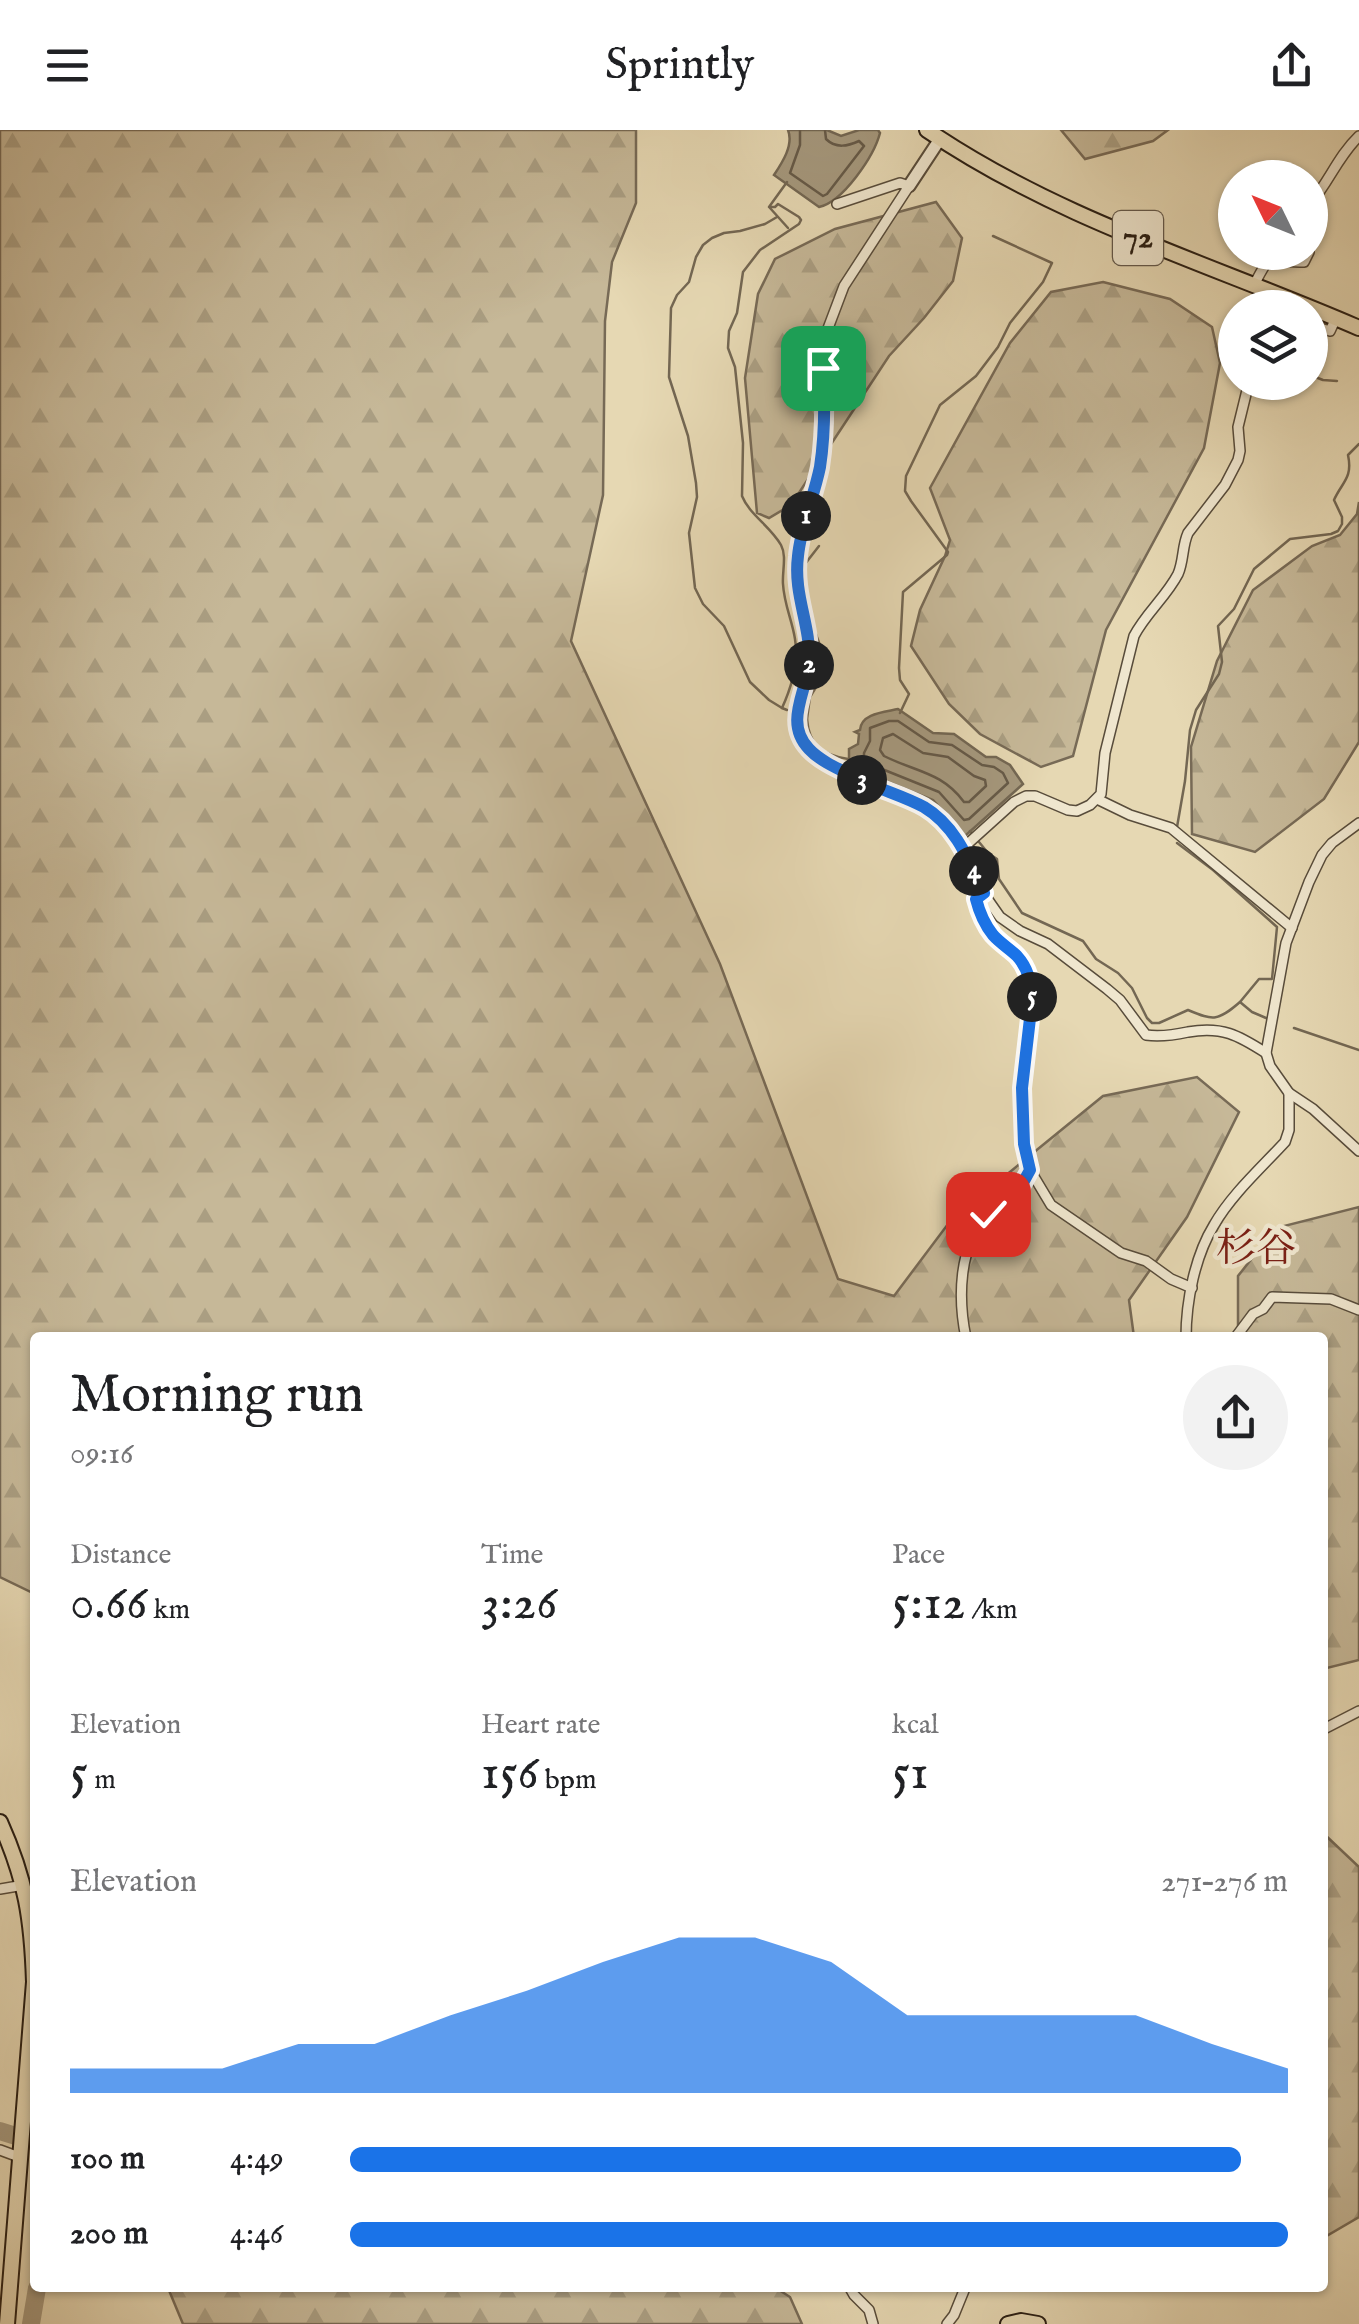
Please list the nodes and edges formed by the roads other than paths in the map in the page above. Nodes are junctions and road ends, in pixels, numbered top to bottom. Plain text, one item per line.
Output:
1 (938, 133) edge
2 (1359, 136) edge
3 (1328, 180) edge
4 (909, 186) junction
5 (837, 204) dead end
6 (1262, 270) edge
7 (1254, 285) junction
8 (1336, 318) junction
9 (1359, 328) edge
10 (1328, 330) edge
11 (1245, 400) edge
12 (1096, 798) junction
13 (1359, 823) edge
14 (964, 848) junction
15 (984, 893) junction
16 (1292, 928) junction
17 (1266, 1053) junction
18 (1289, 1093) junction
19 (1359, 1152) edge
20 (1030, 1170) junction
21 (1192, 1288) junction
22 (1359, 1310) edge
23 (965, 1332) edge
24 (1187, 1332) edge
25 (1238, 1332) edge
26 (1359, 1710) edge
27 (1328, 1727) edge
28 (0, 1822) edge
29 (24, 1885) junction
30 (0, 1889) edge
31 (30, 1922) edge
32 (30, 2028) edge
33 (0, 2150) edge
34 (19, 2152) junction
35 (852, 2292) edge
36 (963, 2292) edge
37 (7, 2324) edge
38 (874, 2324) edge
39 (947, 2324) edge
40 (1008, 2324) edge
41 (1038, 2324) edge

1 - 4 street
1 - 7 main road, 72
2 - 3 street
4 - 5 street
4 - 14 street
6 - 7 street
7 - 8 main road, 72
8 - 9 main road, 72
8 - 10 street
11 - 12 street
12 - 14 street
12 - 16 street
13 - 16 street
14 - 15 street
15 - 17 street
15 - 20 street
16 - 17 street
17 - 18 street
18 - 19 street
18 - 21 street
20 - 21 street
20 - 23 street
21 - 24 street
22 - 25 street
26 - 27 street
28 - 29 main road
29 - 30 street
29 - 31 main road
32 - 34 main road
33 - 34 street
34 - 37 main road
35 - 38 street
36 - 39 street
40 - 41 main road

